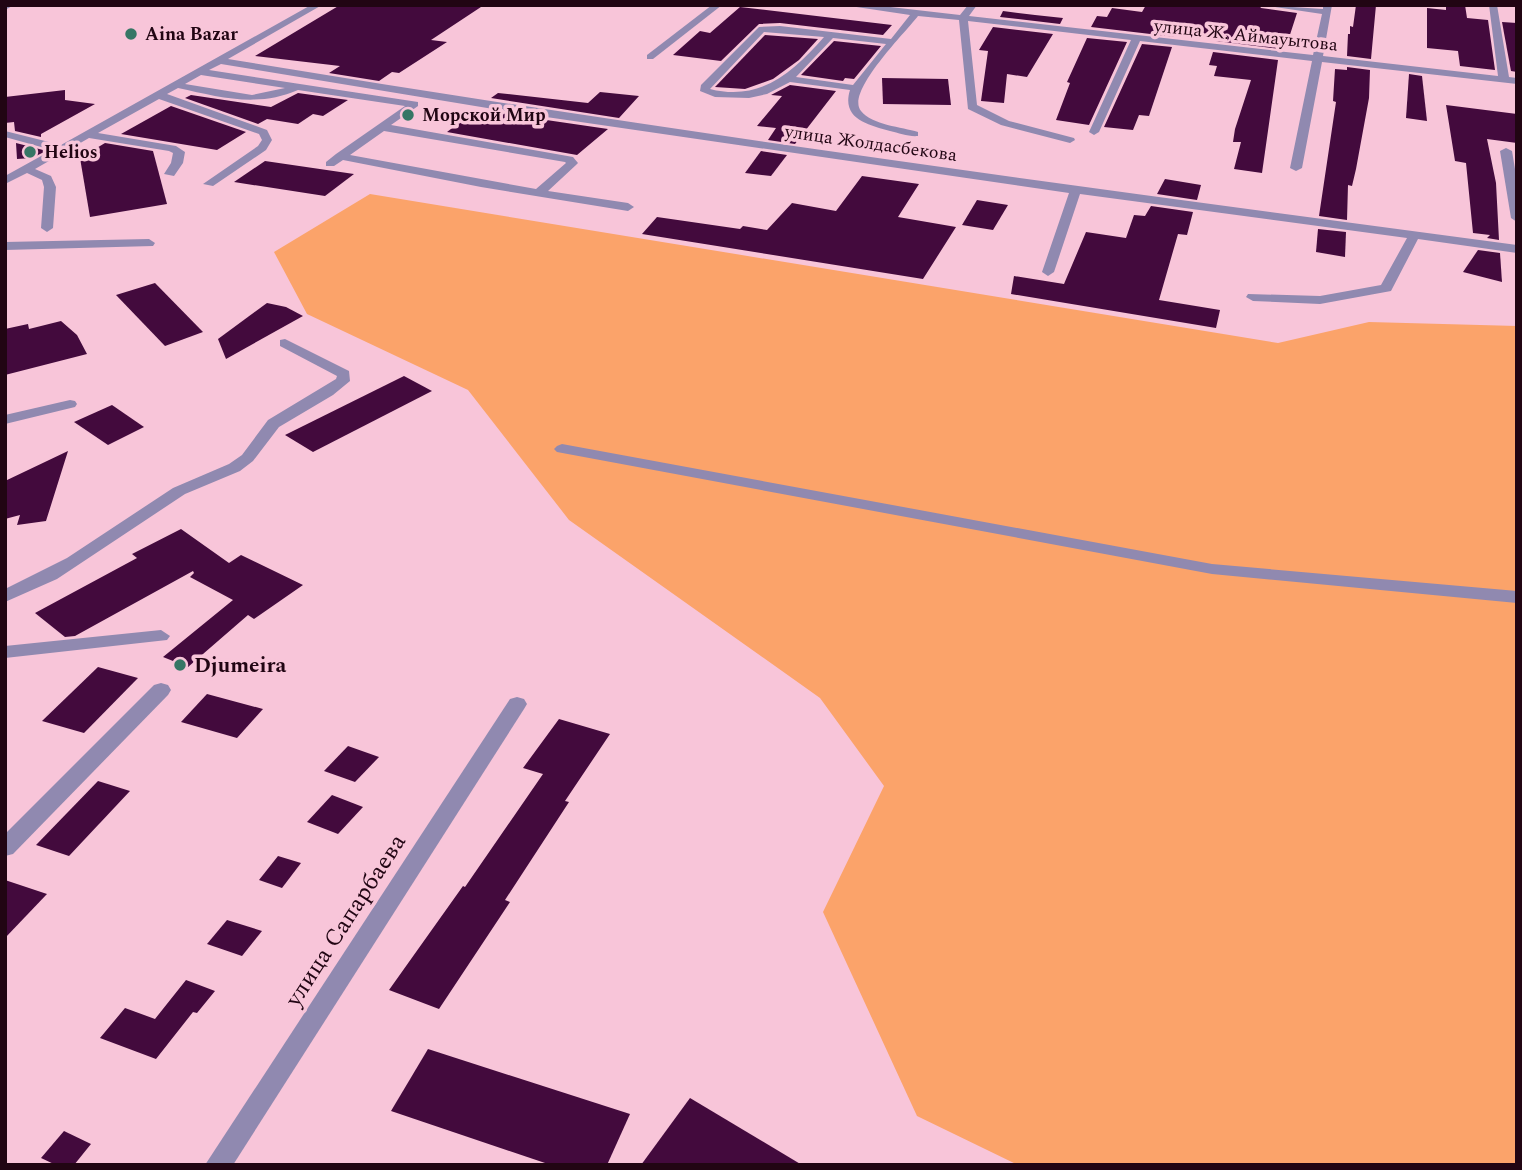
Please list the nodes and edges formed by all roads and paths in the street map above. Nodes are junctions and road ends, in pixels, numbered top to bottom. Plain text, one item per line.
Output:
1 (10, 5) edge
2 (318, 5) edge
3 (718, 5) edge
4 (847, 5) edge
5 (973, 5) edge
6 (1265, 5) edge
7 (1493, 5) edge
8 (5, 7) edge
9 (1328, 8) edge
10 (918, 9) edge
11 (963, 18) junction
12 (831, 35) junction
13 (1137, 38) junction
14 (893, 42) junction
15 (650, 57) dead end
16 (1320, 59) junction
17 (221, 61) junction
18 (200, 72) junction
19 (790, 79) junction
20 (1504, 80) junction
21 (1517, 81) edge
22 (177, 85) junction
23 (297, 88) junction
24 (855, 88) junction
25 (426, 94) junction
26 (159, 95) junction
27 (414, 104) junction
28 (381, 128) junction
29 (1094, 132) dead end
30 (5, 134) edge
31 (914, 134) dead end
32 (88, 135) junction
33 (1070, 140) dead end
34 (62, 149) junction
35 (1506, 151) dead end
36 (1296, 168) dead end
37 (26, 169) junction
38 (170, 174) dead end
39 (5, 181) edge
40 (209, 184) dead end
41 (1076, 190) junction
42 (539, 193) junction
43 (628, 207) dead end
44 (1517, 218) edge
45 (47, 228) dead end
46 (1414, 236) junction
47 (149, 243) dead end
48 (5, 246) edge
49 (1517, 249) edge
50 (1048, 272) dead end
51 (1253, 297) dead end
52 (285, 343) dead end
53 (70, 404) dead end
54 (5, 420) edge
55 (562, 449) dead end
56 (5, 596) edge
57 (1517, 597) edge
58 (161, 636) dead end
59 (5, 652) edge
60 (161, 690) dead end
61 (517, 704) dead end
62 (5, 848) edge
63 (218, 1165) edge

1 - 8 street
2 - 17 street
3 - 15 street
4 - 10 street, улица Ж. Аймауытова
5 - 11 street
6 - 9 street
7 - 20 street
9 - 16 street
10 - 11 street, улица Ж. Аймауытова
10 - 14 street
11 - 13 street, улица Ж. Аймауытова
11 - 33 street
12 - 14 street
12 - 19 street
12 - 19 street
13 - 16 street, улица Ж. Аймауытова
13 - 29 street
14 - 24 street
16 - 20 street, улица Ж. Аймауытова
16 - 36 street
17 - 18 street
17 - 25 street, улица Жолдасбекова
18 - 22 street
18 - 23 street
19 - 24 street
20 - 21 street, улица Ж. Аймауытова
22 - 23 street
22 - 26 street
23 - 27 street
24 - 31 street
25 - 27 street
25 - 41 street, улица Жолдасбекова
26 - 32 street
26 - 40 street
27 - 28 street
28 - 42 street
28 - 42 street
30 - 34 street
32 - 34 street
32 - 38 street
34 - 37 street
35 - 44 street
37 - 39 street
37 - 45 street
41 - 46 street, улица Жолдасбекова
41 - 50 street
42 - 43 street
46 - 49 street, улица Жолдасбекова
46 - 51 street
47 - 48 street
52 - 56 street
53 - 54 street
55 - 57 street
58 - 59 street
60 - 62 street
61 - 63 street, улица Сапарбаева

